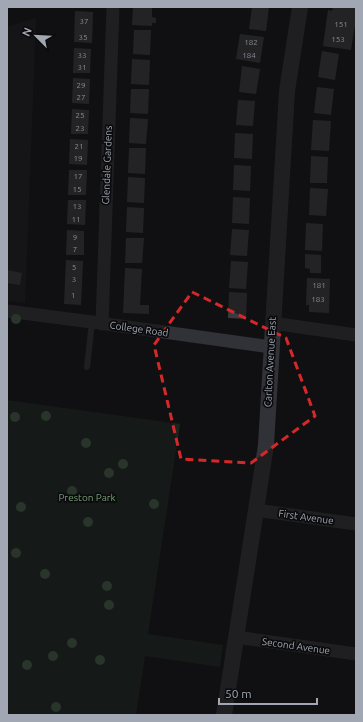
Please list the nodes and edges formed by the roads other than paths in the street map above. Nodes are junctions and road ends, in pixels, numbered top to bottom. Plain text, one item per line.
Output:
1 (113, 7) edge
2 (300, 7) edge
3 (7, 311) edge
4 (97, 323) junction
5 (272, 323) junction
6 (356, 335) edge
7 (271, 347) junction
8 (87, 367) dead end
9 (256, 510) junction
10 (356, 524) edge
11 (236, 637) junction
12 (356, 654) edge
13 (224, 715) edge

1 - 4 street, Glendale Gardens
2 - 5 street, Carlton Avenue East
3 - 4 street, College Road
4 - 7 street, College Road
4 - 8 lane
5 - 6 street
5 - 7 street, Carlton Avenue East
7 - 9 street, Carlton Avenue East
9 - 10 street, First Avenue
9 - 11 street, Carlton Avenue East
11 - 12 street, Second Avenue
11 - 13 street, Carlton Avenue East

